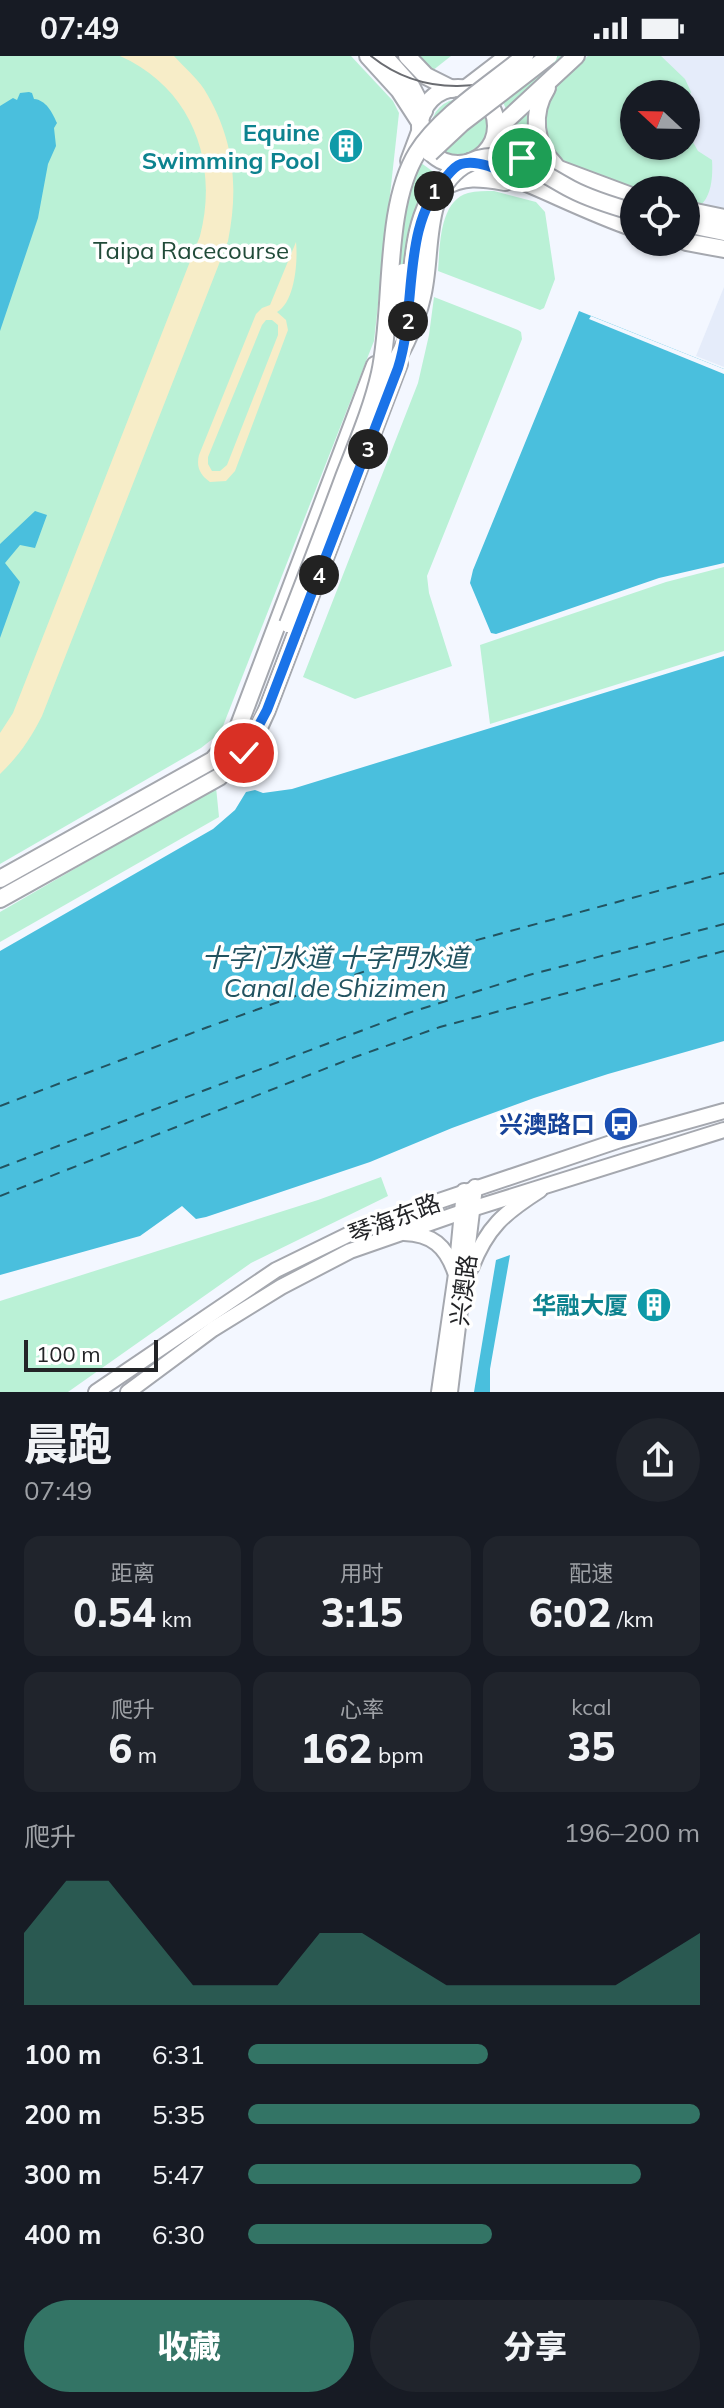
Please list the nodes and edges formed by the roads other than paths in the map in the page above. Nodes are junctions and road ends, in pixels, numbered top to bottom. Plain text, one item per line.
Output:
1 (368, 56) edge
2 (384, 56) edge
3 (407, 56) edge
4 (508, 56) edge
5 (525, 56) edge
6 (549, 56) edge
7 (576, 56) edge
8 (557, 74) junction
9 (458, 89) junction
10 (422, 121) junction
11 (496, 131) junction
12 (534, 157) junction
13 (464, 163) junction
14 (559, 169) junction
15 (524, 182) junction
16 (541, 190) junction
17 (620, 192) edge
18 (620, 207) edge
19 (700, 213) edge
20 (724, 218) edge
21 (620, 222) edge
22 (700, 227) edge
23 (419, 230) junction
24 (724, 232) edge
25 (700, 245) edge
26 (724, 249) edge
27 (381, 414) junction
28 (365, 424) junction
29 (213, 760) junction
30 (0, 879) edge
31 (0, 899) edge
32 (724, 1111) edge
33 (724, 1130) edge
34 (546, 1186) junction
35 (470, 1189) junction
36 (468, 1211) junction
37 (404, 1233) junction
38 (460, 1281) junction
39 (96, 1392) edge
40 (128, 1392) edge
41 (439, 1392) edge
42 (450, 1392) edge

1 - 10 main road
2 - 10 main road
3 - 9 main road
4 - 9 main road
5 - 28 main road, bridge
6 - 27 main road, bridge
7 - 8 main road
8 - 11 main road
8 - 14 main road
9 - 10 main road
9 - 11 main road
10 - 13 main road
10 - 29 main road
11 - 12 main road
11 - 13 main road
12 - 14 main road
12 - 15 main road
13 - 15 main road
13 - 23 main road
14 - 17 main road
15 - 16 main road
16 - 21 main road
16 - 23 main road
18 - 28 main road, bridge
19 - 20 main road
22 - 24 main road
23 - 27 main road
25 - 26 main road
27 - 31 main road
28 - 29 main road, bridge
29 - 30 main road
32 - 35 main road, 琴海东路
33 - 34 main road, 琴海东路
34 - 36 main road, 琴海东路
34 - 38 main road
35 - 36 main road, 兴澳路
35 - 39 main road, 琴海东路
36 - 37 main road, 琴海东路
36 - 38 main road, 兴澳路
37 - 38 main road
37 - 40 main road, 琴海东路
38 - 41 main road, 兴澳路
38 - 42 main road, 兴澳路

